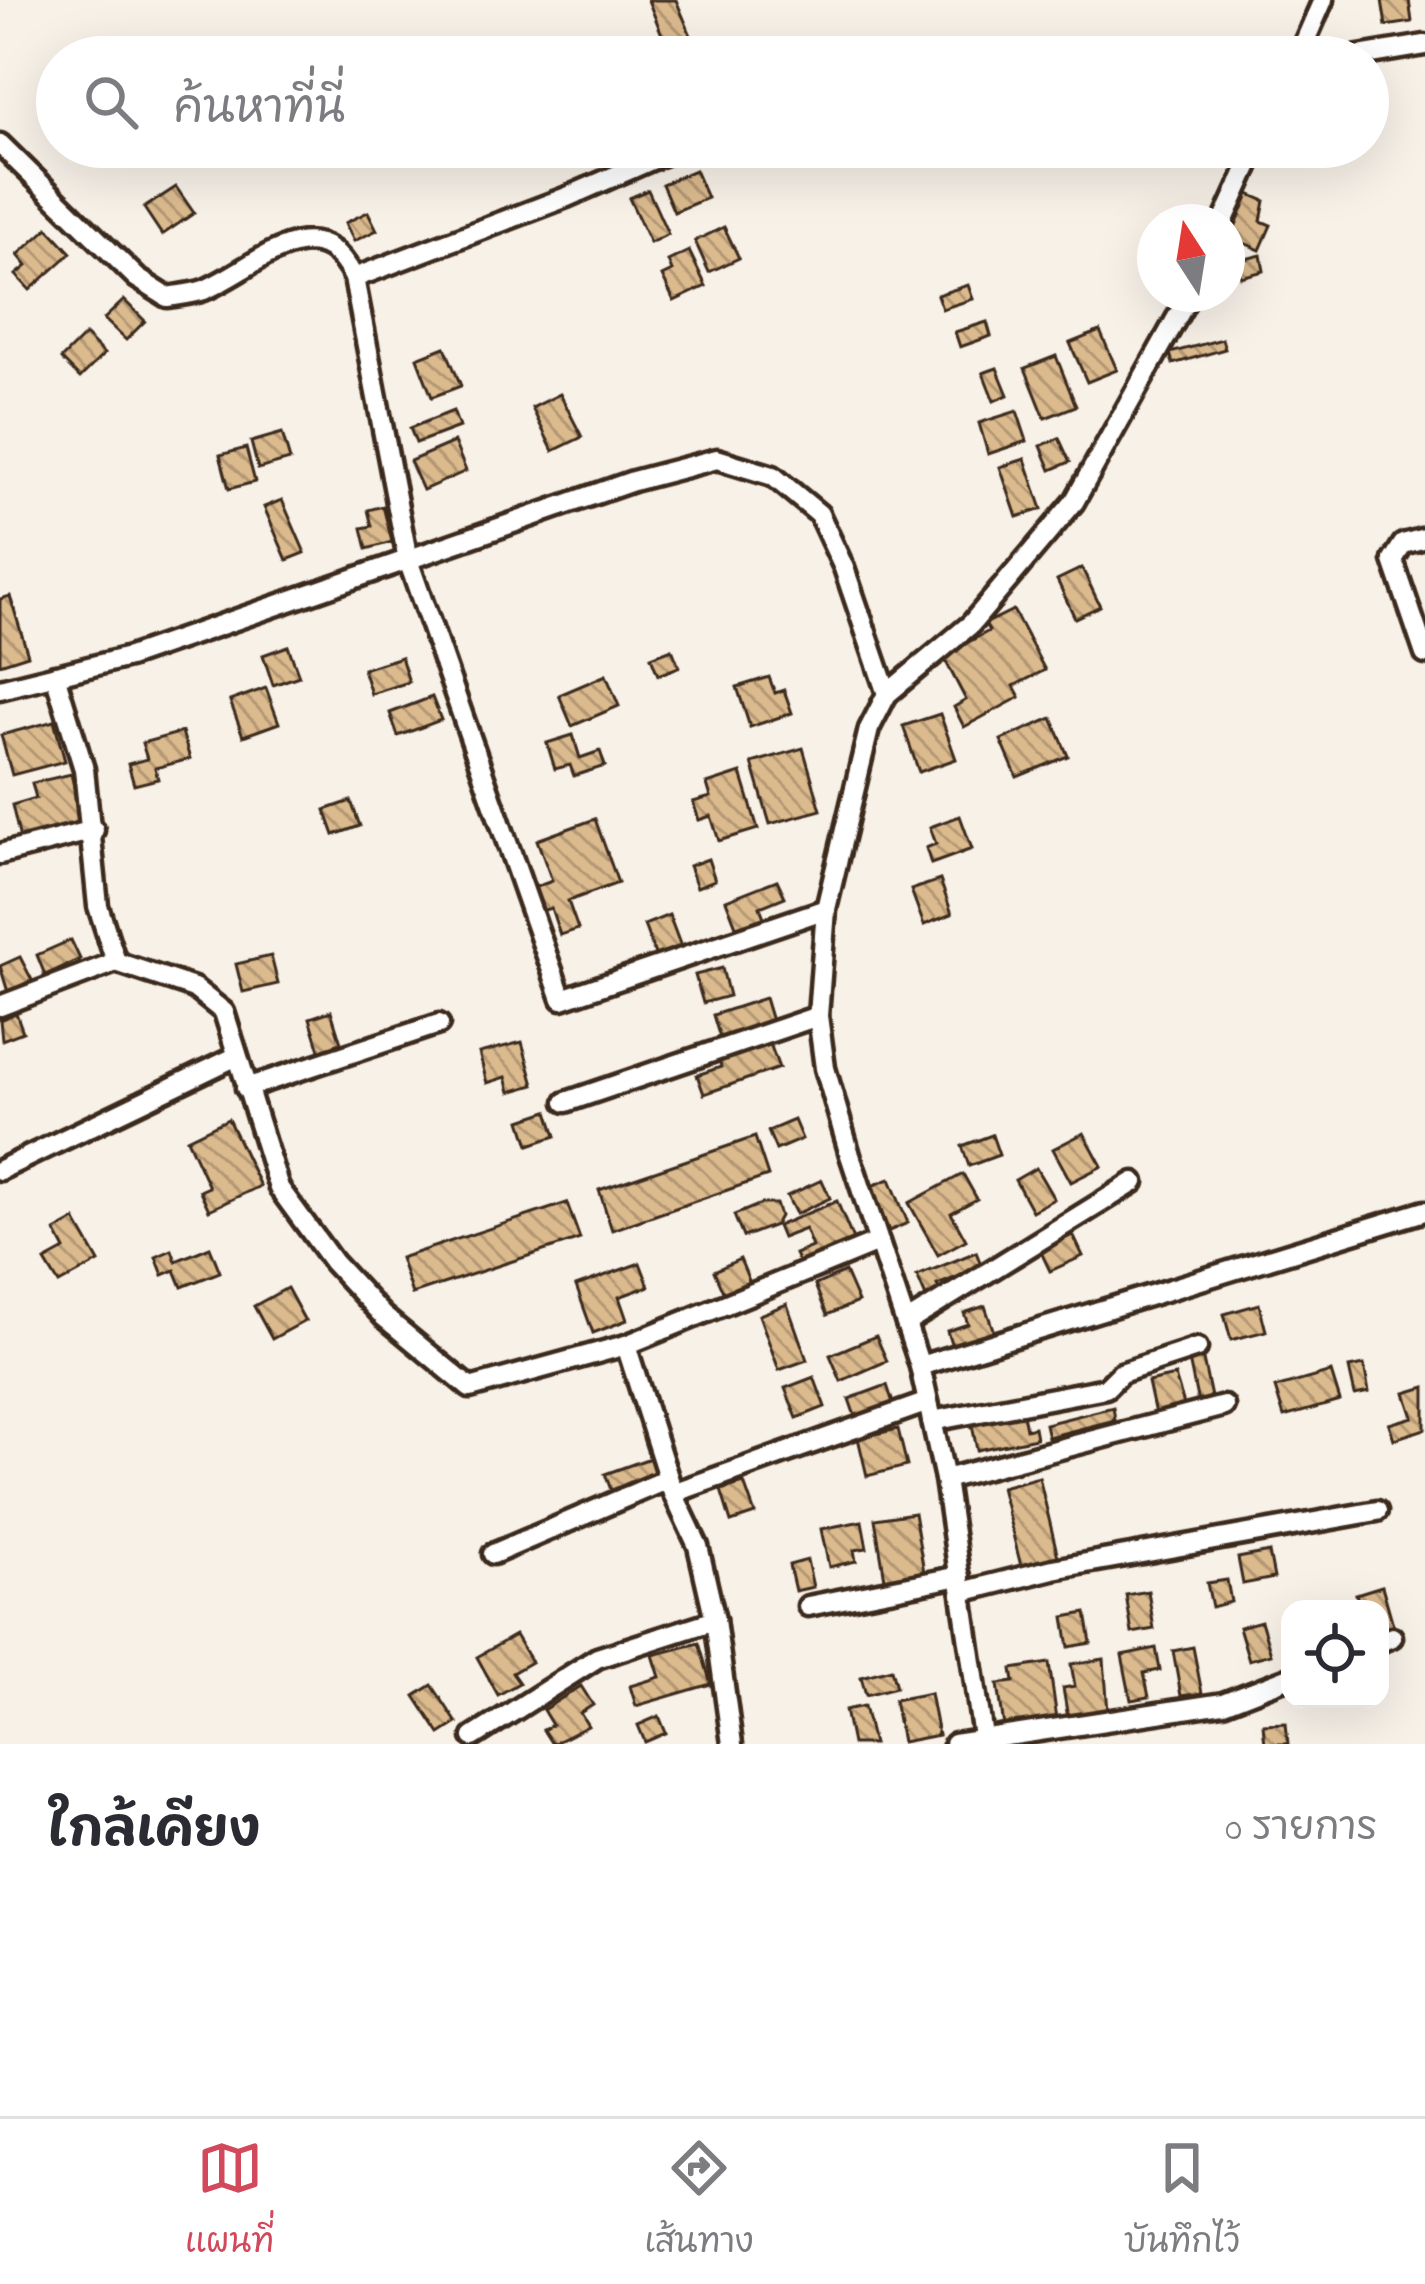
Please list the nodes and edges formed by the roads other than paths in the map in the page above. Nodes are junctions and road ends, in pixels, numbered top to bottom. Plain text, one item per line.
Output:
1 (1323, 0) edge
2 (1307, 36) edge
3 (1425, 45) edge
4 (1389, 51) edge
5 (0, 144) edge
6 (629, 168) edge
7 (1247, 168) edge
8 (1231, 204) edge
9 (354, 278) junction
10 (1180, 312) edge
11 (1425, 538) edge
12 (408, 560) junction
13 (1425, 654) edge
14 (55, 675) junction
15 (0, 689) edge
16 (887, 694) junction
17 (94, 830) junction
18 (0, 854) edge
19 (826, 909) junction
20 (116, 962) junction
21 (0, 1006) edge
22 (818, 1016) junction
23 (439, 1024) dead end
24 (236, 1058) junction
25 (246, 1088) junction
26 (566, 1102) dead end
27 (0, 1171) edge
28 (1134, 1183) dead end
29 (1425, 1211) edge
30 (878, 1242) junction
31 (906, 1323) junction
32 (626, 1345) junction
33 (1197, 1348) dead end
34 (920, 1366) junction
35 (1224, 1406) dead end
36 (930, 1411) junction
37 (945, 1479) junction
38 (671, 1486) junction
39 (1377, 1511) dead end
40 (493, 1554) dead end
41 (961, 1584) junction
42 (808, 1606) dead end
43 (715, 1620) junction
44 (1281, 1680) edge
45 (473, 1737) dead end
46 (983, 1741) edge
47 (732, 1744) edge
48 (955, 1744) edge

1 - 2 street
3 - 4 street
5 - 9 street
6 - 9 street
7 - 8 street
9 - 12 street
10 - 16 street
11 - 13 street
12 - 14 street
12 - 16 street
12 - 19 street
14 - 15 street
14 - 17 street
16 - 19 street
17 - 18 street
17 - 20 street
19 - 22 street
20 - 21 street
20 - 24 street
22 - 26 street
22 - 30 street
23 - 25 street
24 - 25 street
24 - 27 street
25 - 32 street
28 - 31 street
29 - 34 street
30 - 31 street
30 - 32 street
31 - 34 street
32 - 38 street
33 - 36 street
34 - 36 street
35 - 37 street
36 - 37 street
36 - 38 street
37 - 41 street
38 - 40 street
38 - 43 street
39 - 41 street
41 - 42 street
41 - 46 street
43 - 45 street
43 - 47 street
44 - 46 street
46 - 48 street

